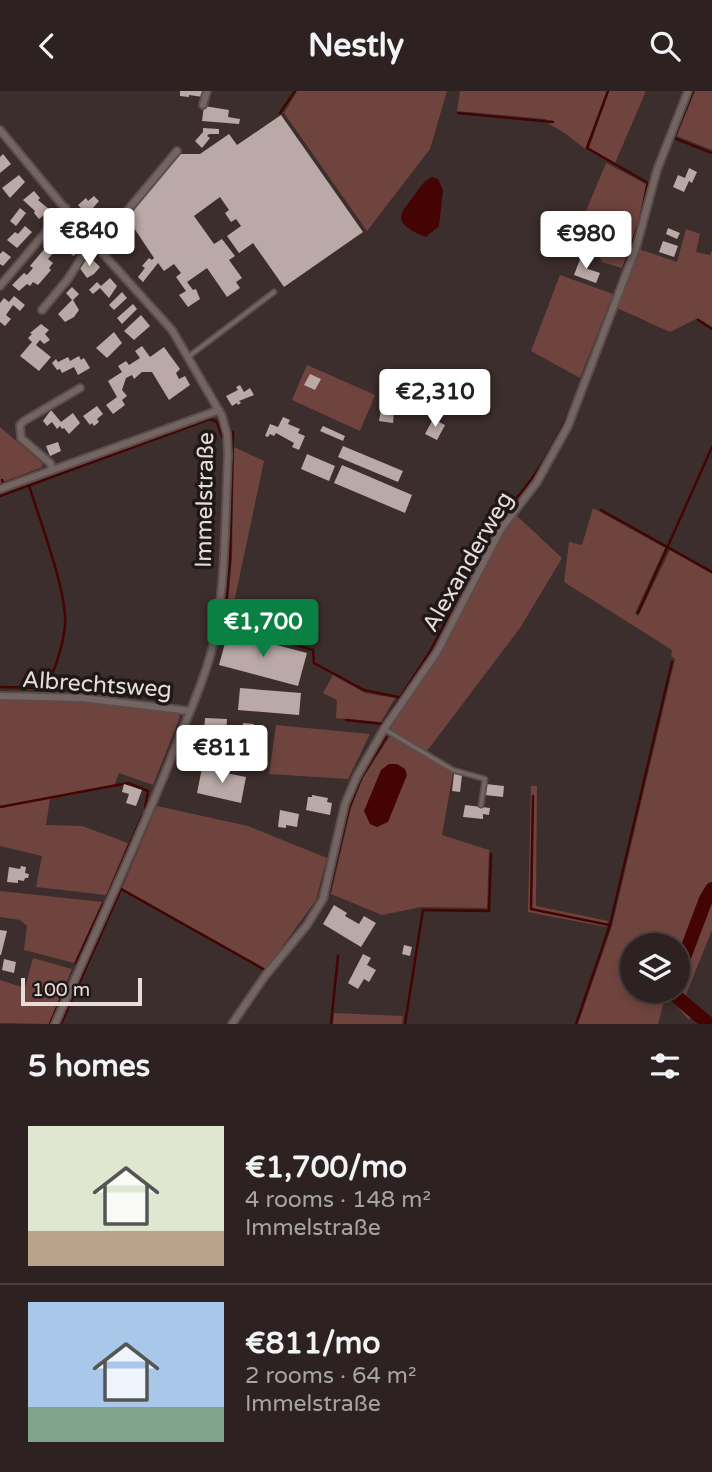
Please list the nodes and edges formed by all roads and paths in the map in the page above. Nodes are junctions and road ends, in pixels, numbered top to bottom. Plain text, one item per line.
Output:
1 (207, 91) edge
2 (688, 91) edge
3 (203, 105) dead end
4 (0, 130) edge
5 (177, 151) dead end
6 (66, 208) junction
7 (95, 244) junction
8 (0, 286) edge
9 (274, 292) dead end
10 (42, 310) dead end
11 (188, 357) junction
12 (80, 388) dead end
13 (219, 410) junction
14 (52, 470) junction
15 (0, 489) edge
16 (0, 696) edge
17 (190, 711) junction
18 (384, 730) junction
19 (481, 805) dead end
20 (55, 1024) edge
21 (232, 1024) edge

1 - 3 street
2 - 18 street, Alexanderweg
4 - 6 street, Immelstraße
5 - 7 street
6 - 7 street, Immelstraße
6 - 8 street
7 - 10 street
7 - 11 street, Immelstraße
9 - 11 lane
11 - 13 street, Immelstraße
12 - 14 street
13 - 14 street
13 - 17 street, Immelstraße
14 - 15 street
16 - 17 street, Albrechtsweg
17 - 20 street, Immelstraße
18 - 19 lane
18 - 21 street, Alexanderweg

